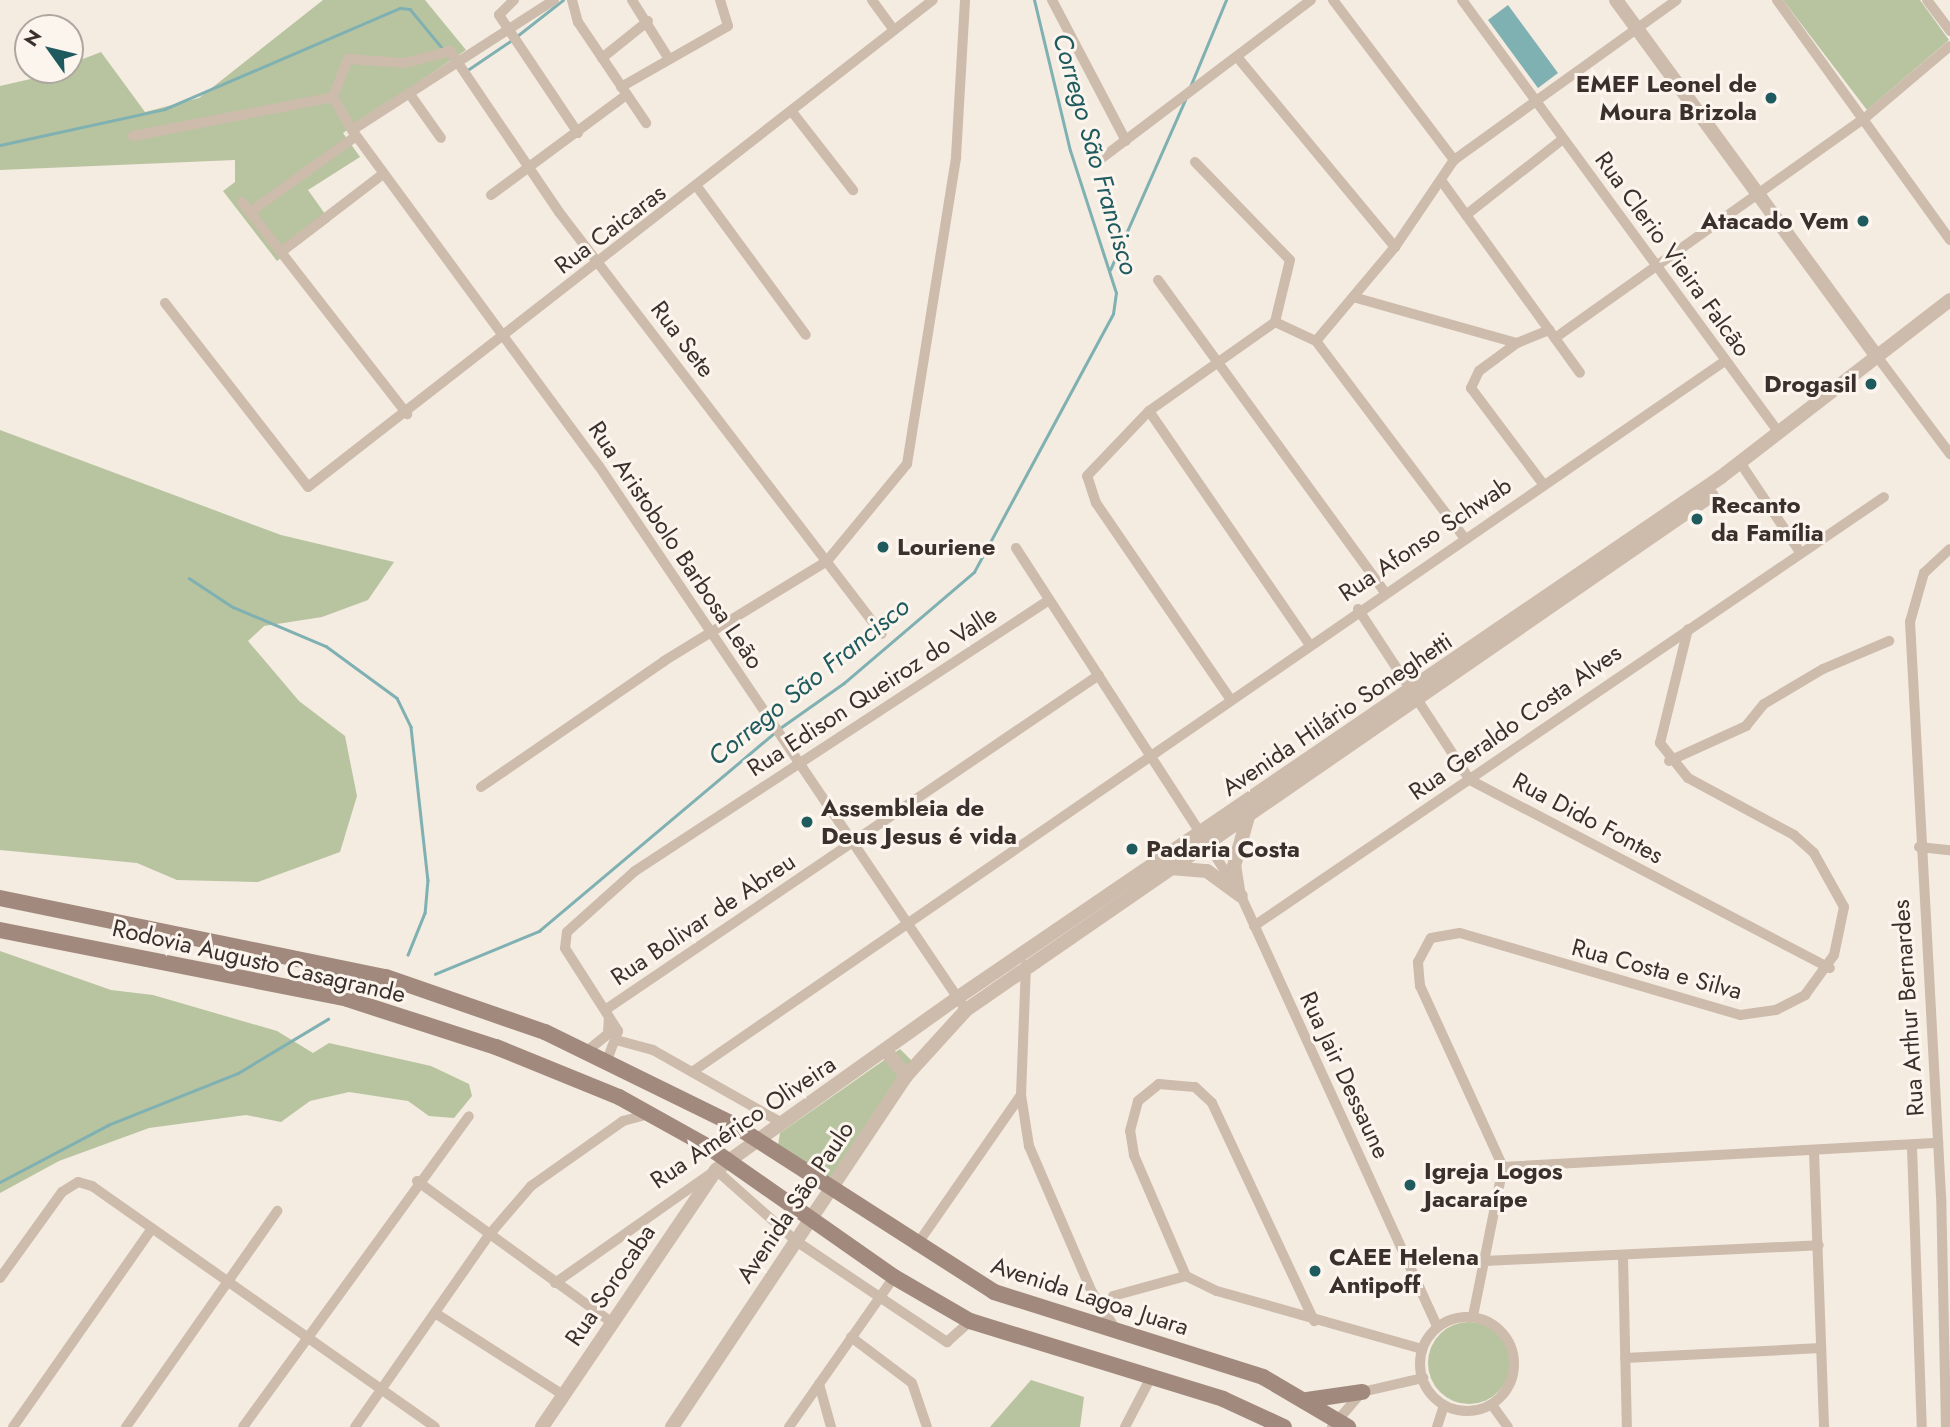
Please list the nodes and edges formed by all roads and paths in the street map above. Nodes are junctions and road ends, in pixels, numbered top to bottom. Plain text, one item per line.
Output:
1 (513, 0) edge
2 (554, 0) edge
3 (572, 0) edge
4 (632, 0) edge
5 (720, 0) edge
6 (872, 0) edge
7 (933, 0) edge
8 (965, 0) edge
9 (1052, 0) edge
10 (1311, 0) edge
11 (1333, 0) edge
12 (1462, 0) edge
13 (1616, 0) edge
14 (1677, 0) edge
15 (1777, 0) edge
16 (1927, 0) edge
17 (648, 21) junction
18 (509, 29) junction
19 (894, 30) junction
20 (1637, 30) junction
21 (1950, 32) edge
22 (1950, 46) edge
23 (602, 58) junction
24 (1238, 58) junction
25 (668, 59) junction
26 (456, 65) junction
27 (623, 92) junction
28 (410, 93) junction
29 (333, 97) junction
30 (1536, 101) junction
31 (793, 113) junction
32 (1865, 118) junction
33 (646, 123) dead end
34 (354, 133) junction
35 (578, 133) junction
36 (133, 136) dead end
37 (441, 138) dead end
38 (1563, 139) junction
39 (1126, 141) junction
40 (1454, 160) junction
41 (1098, 161) dead end
42 (1195, 162) dead end
43 (529, 167) junction
44 (383, 174) junction
45 (1443, 183) junction
46 (698, 188) junction
47 (853, 190) dead end
48 (1756, 191) junction
49 (491, 195) dead end
50 (242, 202) dead end
51 (250, 212) junction
52 (1466, 215) junction
53 (1950, 240) edge
54 (1395, 247) junction
55 (281, 252) junction
56 (599, 263) junction
57 (1652, 265) junction
58 (1158, 280) dead end
59 (1353, 297) junction
60 (1950, 300) edge
61 (165, 303) dead end
62 (1275, 322) junction
63 (1552, 334) junction
64 (806, 335) dead end
65 (504, 338) junction
66 (1316, 341) junction
67 (1517, 343) junction
68 (1875, 355) junction
69 (1725, 361) junction
70 (1220, 363) junction
71 (1580, 373) dead end
72 (1149, 411) junction
73 (407, 414) junction
74 (1777, 430) junction
75 (1950, 454) edge
76 (1742, 464) junction
77 (1543, 484) junction
78 (1884, 497) dead end
79 (1465, 539) junction
80 (1016, 548) dead end
81 (1950, 549) edge
82 (1800, 552) junction
83 (827, 561) junction
84 (1385, 592) junction
85 (1047, 601) junction
86 (1358, 609) junction
87 (1688, 629) junction
88 (713, 633) junction
89 (882, 634) dead end
90 (1889, 641) dead end
91 (1309, 644) junction
92 (1099, 675) junction
93 (1415, 696) junction
94 (1231, 700) junction
95 (1154, 757) junction
96 (1669, 761) junction
97 (800, 765) junction
98 (1470, 780) junction
99 (481, 787) dead end
100 (1248, 817) junction
101 (1207, 837) junction
102 (855, 842) junction
103 (1919, 847) junction
104 (1950, 850) edge
105 (1170, 868) junction
106 (1240, 893) junction
107 (0, 898) edge
108 (1107, 904) junction
109 (906, 920) junction
110 (1254, 926) junction
111 (0, 930) edge
112 (1024, 962) junction
113 (1830, 968) junction
114 (961, 1004) junction
115 (608, 1009) junction
116 (614, 1035) junction
117 (587, 1051) junction
118 (887, 1052) junction
119 (607, 1060) junction
120 (692, 1072) junction
121 (906, 1076) junction
122 (1021, 1095) junction
123 (650, 1114) junction
124 (469, 1116) dead end
125 (782, 1123) junction
126 (757, 1140) junction
127 (1938, 1143) junction
128 (1912, 1147) junction
129 (1814, 1152) junction
130 (723, 1165) junction
131 (1503, 1167) junction
132 (417, 1181) junction
133 (831, 1188) junction
134 (1946, 1197) edge
135 (277, 1211) dead end
136 (810, 1220) junction
137 (150, 1230) junction
138 (489, 1235) junction
139 (796, 1241) junction
140 (1819, 1245) junction
141 (916, 1246) junction
142 (1623, 1257) junction
143 (1485, 1261) junction
144 (1186, 1276) junction
145 (894, 1277) junction
146 (0, 1278) edge
147 (555, 1283) junction
148 (226, 1285) junction
149 (880, 1296) junction
150 (1113, 1296) dead end
151 (435, 1313) junction
152 (1473, 1316) junction
153 (970, 1321) junction
154 (1314, 1321) junction
155 (611, 1322) junction
156 (1437, 1327) junction
157 (1117, 1332) junction
158 (851, 1336) junction
159 (305, 1338) junction
160 (1821, 1348) junction
161 (1422, 1349) junction
162 (1625, 1358) junction
163 (1151, 1377) junction
164 (1423, 1378) junction
165 (818, 1384) junction
166 (381, 1390) junction
167 (563, 1395) junction
168 (1356, 1397) junction
169 (1307, 1400) junction
170 (1492, 1405) junction
171 (1444, 1406) junction
172 (1340, 1425) edge
173 (1947, 1426) edge
174 (13, 1427) edge
175 (126, 1427) edge
176 (243, 1427) edge
177 (355, 1427) edge
178 (435, 1427) edge
179 (542, 1427) edge
180 (672, 1427) edge
181 (789, 1427) edge
182 (831, 1427) edge
183 (927, 1427) edge
184 (1125, 1427) edge
185 (1284, 1427) edge
186 (1437, 1427) edge
187 (1508, 1427) edge
188 (1627, 1427) edge
189 (1824, 1427) edge
190 (1922, 1427) edge

1 - 18 street
2 - 18 street
3 - 23 street
4 - 17 street
5 - 25 street
6 - 19 street
7 - 19 street, Rua Caicaras
8 - 83 street
9 - 39 street
10 - 24 street
11 - 40 street
12 - 30 street, Rua Clerio Vieira Falcão
13 - 20 street
14 - 20 street
15 - 32 street
16 - 21 street
17 - 23 street
17 - 25 street
18 - 26 street
18 - 35 street
19 - 31 street, Rua Caicaras
20 - 30 street
20 - 48 street
22 - 32 street
23 - 27 street
24 - 39 street
24 - 54 street
25 - 27 street
26 - 28 street
26 - 29 street
26 - 43 street, Rua Sete
27 - 33 street
27 - 35 street
28 - 34 street
28 - 37 street
29 - 34 street, Rua Aristobolo Barbosa Leão
29 - 36 street
30 - 38 street, Rua Clerio Vieira Falcão
30 - 40 street
31 - 46 street, Rua Caicaras
31 - 47 street
32 - 48 street
32 - 53 street
34 - 44 street, Rua Aristobolo Barbosa Leão
34 - 51 street
35 - 43 street
38 - 52 street
38 - 57 street, Rua Clerio Vieira Falcão
39 - 41 street
40 - 45 street
42 - 62 street
43 - 49 street
43 - 56 street, Rua Sete
44 - 55 street
44 - 65 street, Rua Aristobolo Barbosa Leão
45 - 52 street
45 - 54 street
46 - 56 street, Rua Caicaras
46 - 64 street
48 - 57 street
48 - 68 street
50 - 51 street
51 - 55 street
52 - 63 street
54 - 59 street
55 - 73 street
56 - 65 street, Rua Caicaras
56 - 83 street, Rua Sete
57 - 63 street
57 - 69 street, Rua Clerio Vieira Falcão
58 - 70 street
59 - 66 street
59 - 67 street
60 - 68 street, Avenida Hilário Soneghetti
61 - 73 street, Rua Caicaras
62 - 66 street
62 - 70 street
63 - 67 street
63 - 71 street
65 - 73 street, Rua Caicaras
65 - 88 street, Rua Aristobolo Barbosa Leão
66 - 79 street
67 - 77 street
68 - 74 street, Avenida Hilário Soneghetti
68 - 75 street
69 - 74 street, Rua Clerio Vieira Falcão
69 - 77 street, Rua Afonso Schwab
70 - 72 street
70 - 84 street
72 - 91 street
72 - 94 street
74 - 76 street, Avenida Hilário Soneghetti
76 - 82 street
76 - 93 street, Avenida Hilário Soneghetti
77 - 79 street, Rua Afonso Schwab
78 - 82 street, Rua Geraldo Costa Alves
79 - 84 street, Rua Afonso Schwab
80 - 85 street, Rua Jair Dessaune
81 - 103 street, Rua Arthur Bernardes
82 - 87 street, Rua Geraldo Costa Alves
83 - 88 street
83 - 89 street, Rua Sete
84 - 86 street, Rua Afonso Schwab
85 - 92 street, Rua Jair Dessaune
85 - 97 street, Rua Edison Queiroz do Valle
86 - 91 street, Rua Afonso Schwab
86 - 93 street, Rua Dido Fontes
87 - 96 street
87 - 98 street, Rua Geraldo Costa Alves
88 - 97 street, Rua Aristobolo Barbosa Leão
88 - 99 street
90 - 96 street
91 - 94 street, Rua Afonso Schwab
92 - 95 street, Rua Jair Dessaune
92 - 102 street, Rua Bolivar de Abreu
93 - 98 street, Rua Dido Fontes
93 - 100 street, Avenida Hilário Soneghetti
93 - 101 street, Avenida Hilário Soneghetti
94 - 95 street, Rua Afonso Schwab
95 - 101 street, Rua Jair Dessaune
95 - 109 street, Rua Afonso Schwab
96 - 113 street, Rua Costa e Silva
97 - 102 street, Rua Aristobolo Barbosa Leão
97 - 115 street, Rua Edison Queiroz do Valle
98 - 110 street, Rua Geraldo Costa Alves
98 - 113 street, Rua Dido Fontes
100 - 101 street, Avenida Hilário Soneghetti
100 - 106 street
101 - 105 street, Avenida Hilário Soneghetti
101 - 106 street, Rua Jair Dessaune
101 - 108 street, Avenida Hilário Soneghetti
102 - 109 street, Rua Aristobolo Barbosa Leão
102 - 115 street, Rua Bolivar de Abreu
103 - 104 street
103 - 127 street, Rua Arthur Bernardes
105 - 106 street
105 - 108 street, Avenida Hilário Soneghetti
106 - 110 street, Rua Jair Dessaune
107 - 117 main road, Avenida Lagoa Juara
108 - 112 street, Avenida Hilário Soneghetti
109 - 114 street, Rua Aristobolo Barbosa Leão
109 - 120 street, Rua Afonso Schwab
110 - 156 street, Rua Jair Dessaune
111 - 123 main road, Rodovia Augusto Casagrande
112 - 114 street, Avenida Hilário Soneghetti
112 - 122 street
113 - 131 street, Rua Costa e Silva
114 - 118 street, Rua Américo Oliveira
114 - 121 street, Avenida São Paulo
115 - 116 street
116 - 117 street
116 - 119 street
116 - 120 street
117 - 119 main road, Avenida Lagoa Juara
118 - 121 street
118 - 125 street, Rua Américo Oliveira
119 - 126 main road, Avenida Lagoa Juara
120 - 125 street
121 - 133 street, Avenida São Paulo
122 - 141 street
122 - 157 street
123 - 130 main road, Rodovia Augusto Casagrande
123 - 138 street
124 - 132 street
125 - 126 street, Rua Américo Oliveira
126 - 130 street, Rua Américo Oliveira
126 - 133 main road, Avenida Lagoa Juara
127 - 128 street
127 - 134 street, Rua Arthur Bernardes
128 - 129 street
128 - 190 street, Rua Arthur Bernardes
129 - 131 street
129 - 140 street
130 - 136 main road
130 - 139 street
130 - 147 street, Rua Américo Oliveira
130 - 155 street, Rua Sorocaba
131 - 143 street
132 - 138 street
132 - 159 street
133 - 136 street, Avenida São Paulo
133 - 141 main road, Avenida Lagoa Juara
134 - 173 street, Rua Arthur Bernardes
135 - 148 street
136 - 139 street, Avenida São Paulo
136 - 145 main road
137 - 146 street
137 - 148 street
137 - 174 street
138 - 147 street
138 - 151 street
139 - 149 street
139 - 180 street, Avenida São Paulo
140 - 142 street
140 - 160 street
141 - 157 main road, Avenida Lagoa Juara
142 - 143 street
142 - 162 street
143 - 152 street
144 - 150 street
144 - 154 street
144 - 154 street
145 - 149 street
145 - 153 main road
147 - 155 street
148 - 159 street
148 - 175 street
149 - 153 street
149 - 158 street
151 - 166 street
151 - 167 street
152 - 156 street
152 - 170 street
153 - 163 main road
154 - 161 street
155 - 167 street, Rua Sorocaba
156 - 161 street
157 - 169 main road, Avenida Lagoa Juara
158 - 165 street
158 - 183 street
159 - 166 street
159 - 176 street
160 - 162 street
160 - 189 street
161 - 164 street
162 - 188 street
163 - 184 street
163 - 185 main road
164 - 168 street
164 - 171 street
165 - 181 street
165 - 182 street
166 - 177 street
166 - 178 street
167 - 179 street, Rua Sorocaba
168 - 169 main road
168 - 172 main road
169 - 172 main road, Avenida Lagoa Juara
170 - 171 street
170 - 187 street
171 - 186 street

